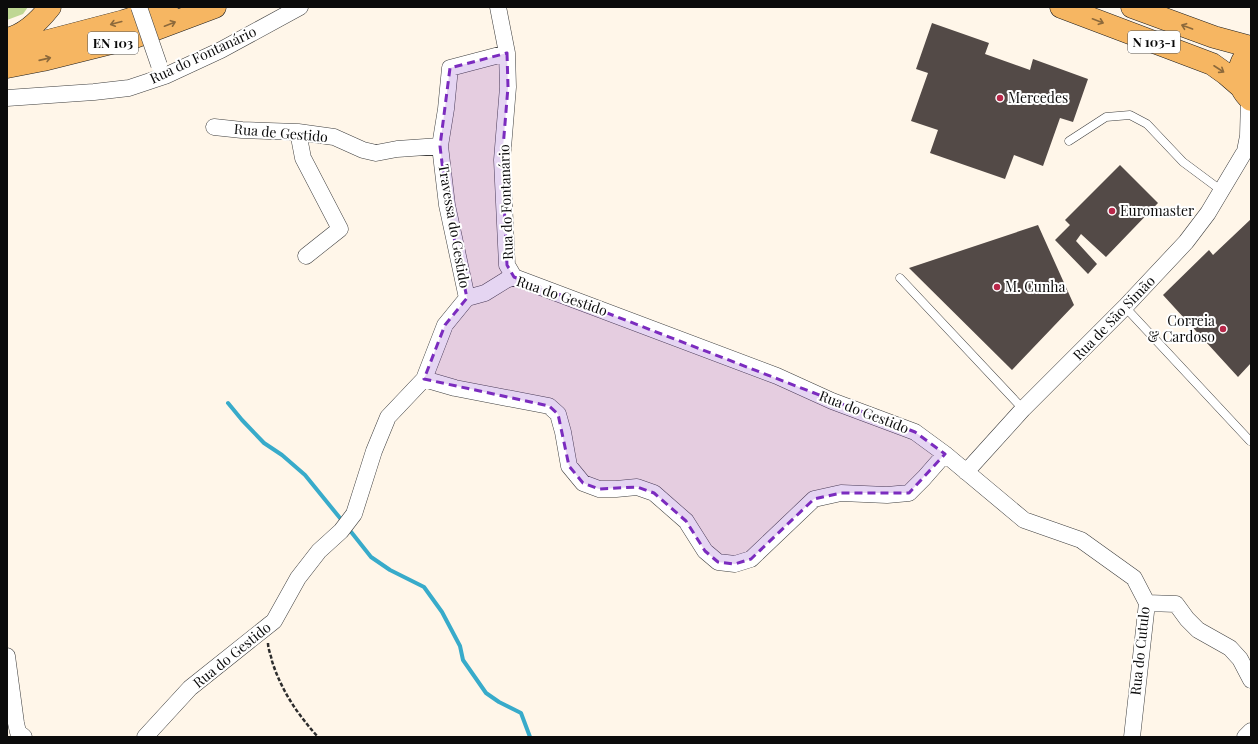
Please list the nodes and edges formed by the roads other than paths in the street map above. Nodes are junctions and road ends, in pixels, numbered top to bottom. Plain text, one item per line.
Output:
1 (50, 7) edge
2 (139, 7) edge
3 (167, 7) edge
4 (214, 7) edge
5 (300, 7) edge
6 (498, 7) edge
7 (1061, 7) edge
8 (1132, 7) edge
9 (7, 39) edge
10 (7, 48) edge
11 (1251, 48) edge
12 (506, 53) junction
13 (7, 67) edge
14 (162, 71) junction
15 (1247, 95) edge
16 (7, 98) edge
17 (214, 127) dead end
18 (298, 132) junction
19 (1069, 141) dead end
20 (440, 146) junction
21 (1248, 148) edge
22 (1222, 191) junction
23 (306, 256) dead end
24 (514, 277) junction
25 (900, 278) dead end
26 (467, 298) junction
27 (1125, 308) junction
28 (424, 379) junction
29 (1023, 409) junction
30 (1250, 441) dead end
31 (945, 454) junction
32 (966, 472) junction
33 (1147, 602) junction
34 (7, 656) edge
35 (1251, 680) edge
36 (1251, 731) edge
37 (24, 737) edge
38 (145, 737) edge
39 (1132, 737) edge
40 (1245, 737) edge

1 - 9 main road
2 - 14 street, bridge
3 -> 10 main road
13 -> 4 main road, EN 103
5 - 14 street, Rua do Fontanário
6 - 12 street, Rua do Fontanário
7 -> 15 main road, N 103-1
11 -> 8 main road, N 103-1
11 - 15 main road
12 - 20 street, Travessa do Gestido
12 - 24 street, Rua do Fontanário
14 - 16 street, Rua do Fontanário
15 - 21 street, Rua de São Simão
17 - 18 street, Rua de Gestido
18 - 20 street, Rua de Gestido
18 - 23 street
19 - 22 lane
20 - 26 street, Travessa do Gestido
21 - 22 street, Rua de São Simão
22 - 27 street, Rua de São Simão
24 - 26 street, Rua do Gestido
24 - 31 street, Rua do Gestido
25 - 29 lane
26 - 28 street, Rua do Gestido
27 - 29 street, Rua de São Simão
27 - 30 lane
28 - 31 street
28 - 38 street, Rua do Gestido
29 - 32 street, Rua de São Simão
31 - 32 street, Rua do Gestido
32 - 33 street, Rua do Cutulo
33 - 35 street
33 - 39 street, Rua do Cutulo
34 - 37 street
36 - 40 street

